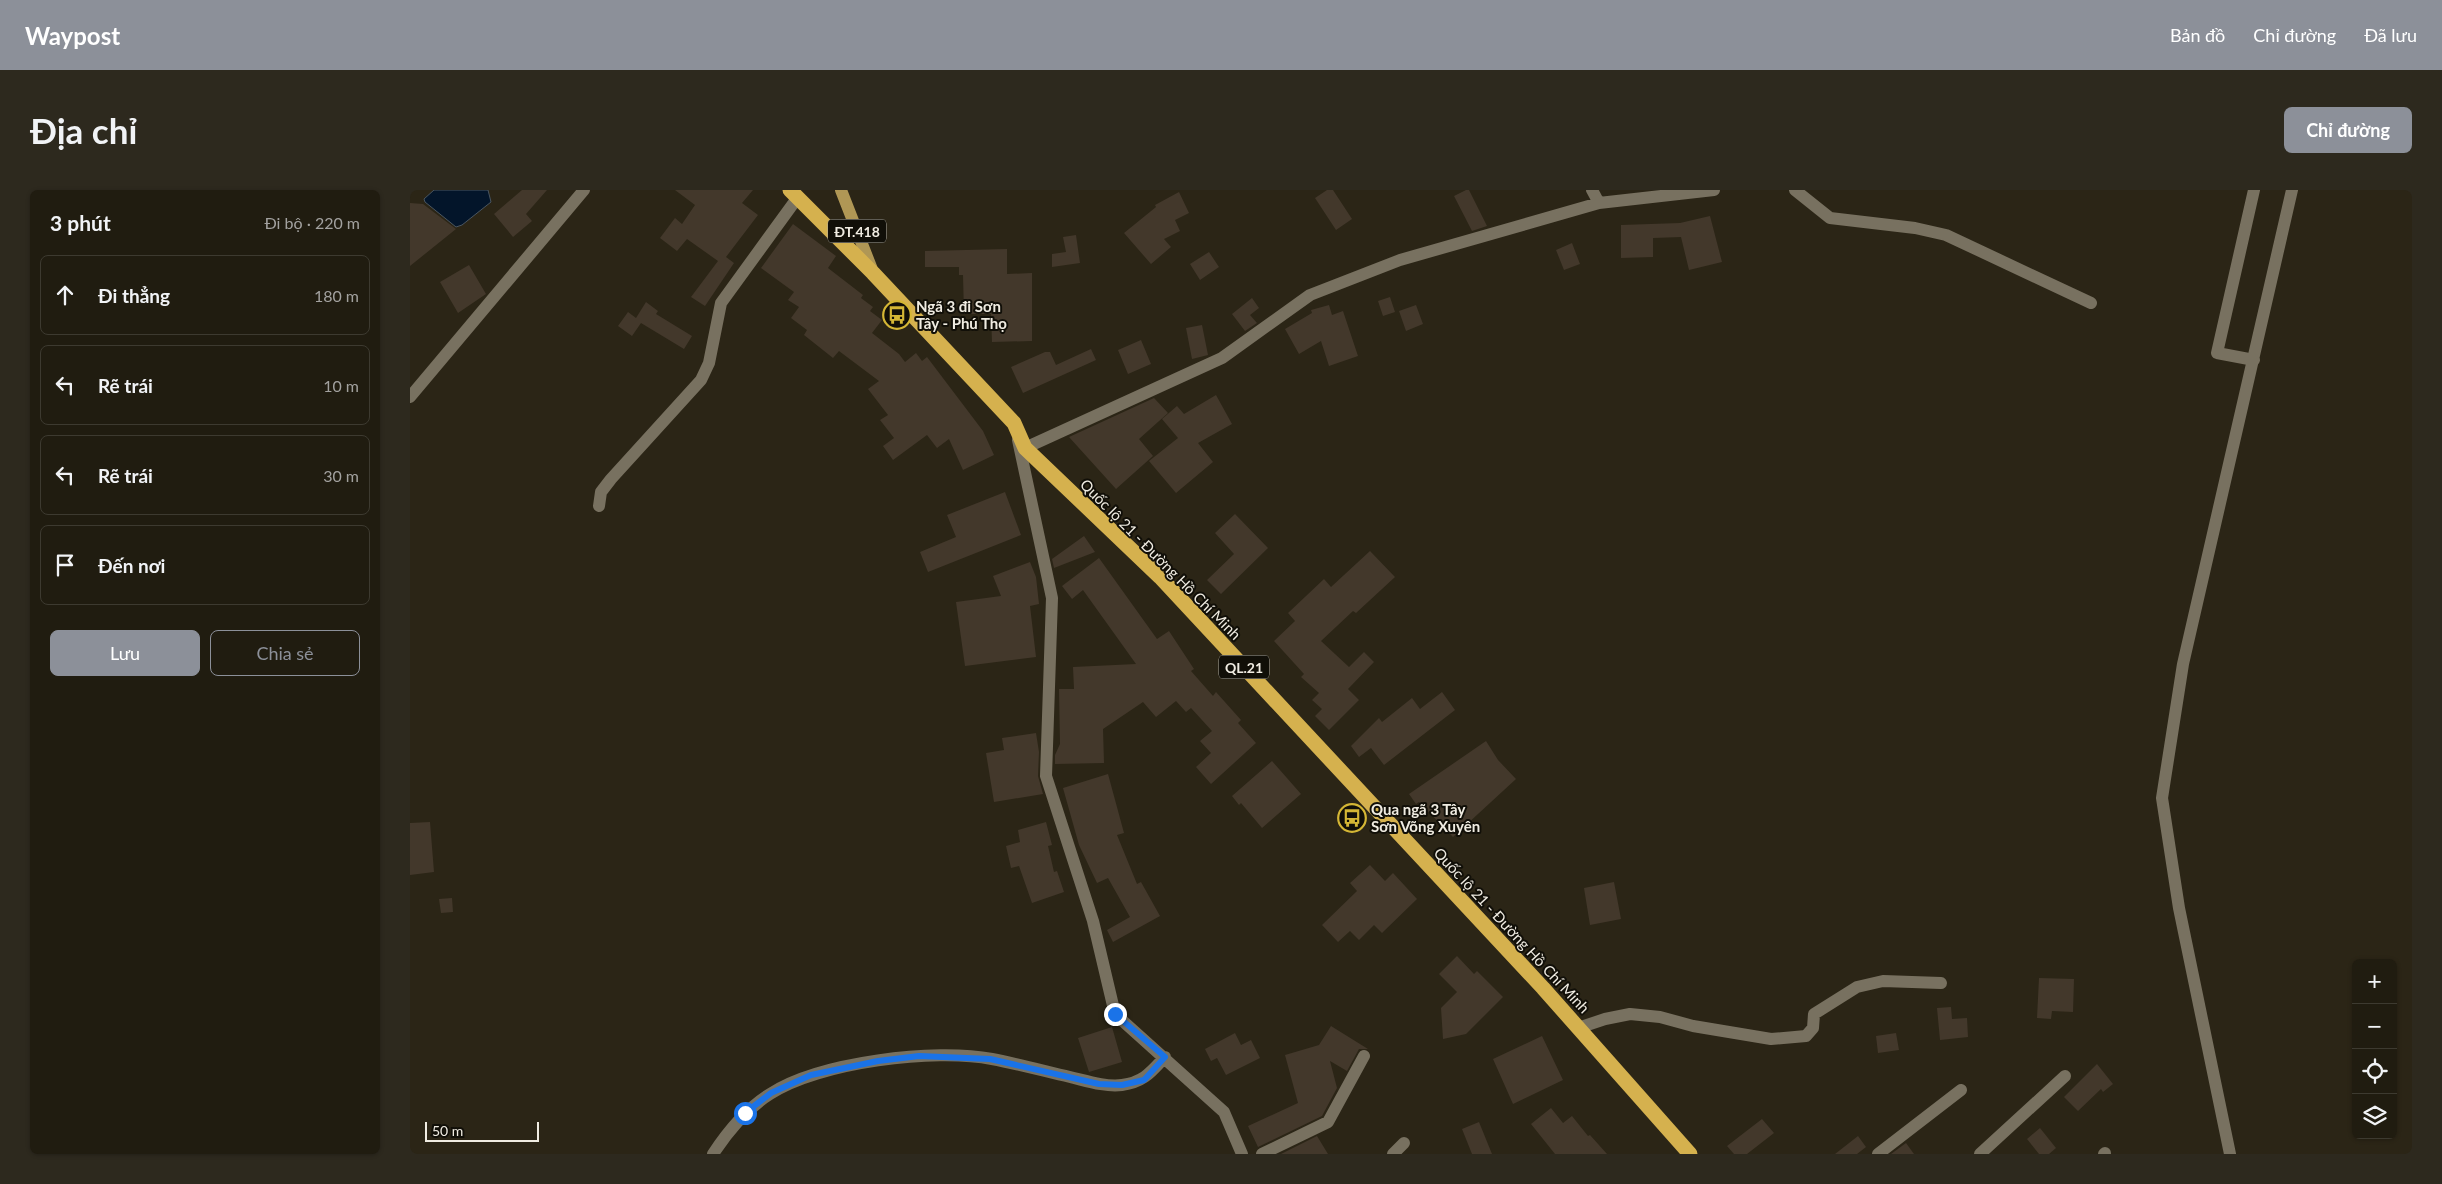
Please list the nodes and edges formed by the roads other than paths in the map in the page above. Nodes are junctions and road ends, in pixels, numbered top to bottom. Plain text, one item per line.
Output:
1 (584, 190) edge
2 (841, 190) edge
3 (1592, 190) edge
4 (1714, 190) edge
5 (1795, 190) edge
6 (2254, 190) edge
7 (2292, 190) edge
8 (794, 194) edge
9 (1599, 203) junction
10 (873, 273) junction
11 (2091, 303) dead end
12 (2254, 360) junction
13 (410, 397) edge
14 (1014, 423) junction
15 (1025, 448) junction
16 (599, 506) dead end
17 (1941, 983) dead end
18 (1578, 1028) junction
19 (1364, 1056) dead end
20 (1165, 1057) junction
21 (2065, 1076) dead end
22 (1961, 1090) dead end
23 (1404, 1143) dead end
24 (713, 1154) edge
25 (1242, 1154) edge
26 (1262, 1154) edge
27 (1393, 1154) edge
28 (1690, 1154) edge
29 (1878, 1154) edge
30 (1980, 1154) edge
31 (2230, 1154) edge

1 - 13 street
2 - 10 main road, ĐT.418
3 - 9 street
4 - 9 street
5 - 11 street
6 - 12 street
7 - 12 street
8 - 10 highway, Quốc lộ 21 - Đường Hồ Chí Minh / QL.21
8 - 16 street
9 - 15 street
10 - 14 highway, Quốc lộ 21 - Đường Hồ Chí Minh / QL.21
12 - 31 street
14 - 15 highway, Quốc lộ 21 - Đường Hồ Chí Minh / QL.21
14 - 20 street
15 - 18 highway, Quốc lộ 21 - Đường Hồ Chí Minh / QL.21
17 - 18 street
18 - 28 highway, Quốc lộ 21 - Đường Hồ Chí Minh / QL.21
19 - 26 street
20 - 24 street
20 - 25 street
21 - 30 street
22 - 29 street
23 - 27 street

